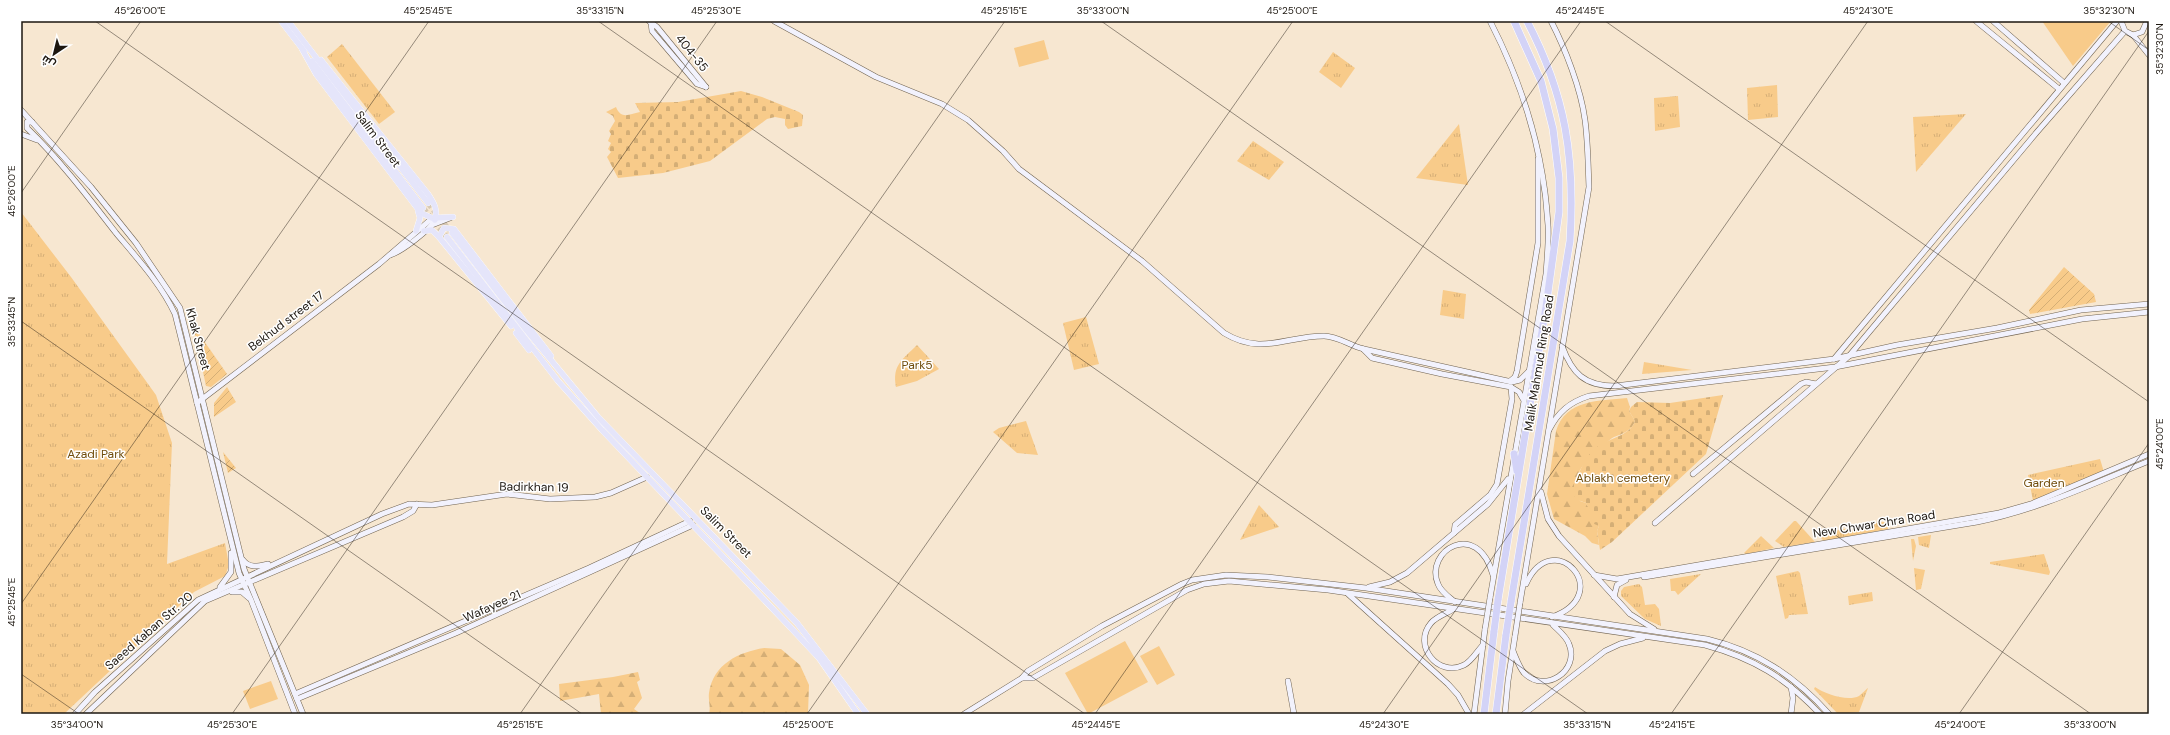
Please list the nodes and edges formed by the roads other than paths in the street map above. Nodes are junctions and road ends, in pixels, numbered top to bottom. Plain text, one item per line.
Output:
1 (281, 21) edge
2 (288, 21) edge
3 (774, 21) edge
4 (1490, 21) edge
5 (1514, 21) edge
6 (1527, 21) edge
7 (1551, 21) edge
8 (1976, 21) edge
9 (1993, 21) edge
10 (2117, 21) edge
11 (2121, 21) edge
12 (650, 22) edge
13 (2148, 23) edge
14 (2125, 31) junction
15 (2133, 35) junction
16 (304, 47) junction
17 (2149, 55) edge
18 (2064, 83) junction
19 (2059, 89) junction
20 (21, 110) edge
21 (21, 119) edge
22 (32, 122) junction
23 (2030, 126) junction
24 (2037, 132) junction
25 (21, 134) edge
26 (49, 141) junction
27 (44, 145) junction
28 (1538, 152) junction
29 (426, 205) tunnel mouth
30 (435, 206) junction
31 (417, 209) junction
32 (425, 216) junction
33 (453, 217) joint
34 (435, 219) junction
35 (429, 224) junction
36 (424, 231) junction
37 (416, 232) junction
38 (450, 233) junction
39 (439, 237) junction
40 (389, 256) junction
41 (1552, 262) junction
42 (1546, 274) junction
43 (2149, 304) edge
44 (2149, 312) edge
45 (1859, 327) junction
46 (1867, 334) junction
47 (1862, 340) junction
48 (1562, 346) junction
49 (1363, 349) junction
50 (1866, 352) junction
51 (1849, 356) junction
52 (1834, 359) junction
53 (1835, 367) junction
54 (1528, 372) junction
55 (1670, 379) junction
56 (558, 380) junction
57 (1510, 384) junction
58 (1816, 384) junction
59 (1665, 388) junction
60 (203, 398) junction
61 (1523, 400) junction
62 (197, 403) junction
63 (1549, 430) junction
64 (1514, 454) junction
65 (2149, 454) edge
66 (2149, 461) edge
67 (1693, 474) dead end
68 (1510, 476) junction
69 (1518, 476) junction
70 (647, 477) junction
71 (1540, 487) junction
72 (417, 504) junction
73 (692, 523) junction
74 (1655, 523) dead end
75 (1454, 533) junction
76 (231, 540) junction
77 (240, 555) junction
78 (277, 562) junction
79 (1694, 567) junction
80 (746, 569) junction
81 (739, 574) junction
82 (1594, 575) junction
83 (247, 576) junction
84 (261, 577) junction
85 (754, 577) junction
86 (1494, 578) junction
87 (242, 582) junction
88 (250, 583) junction
89 (749, 584) junction
90 (1366, 588) junction
91 (218, 589) junction
92 (1347, 593) junction
93 (1522, 594) junction
94 (215, 596) junction
95 (1614, 597) junction
96 (251, 600) junction
97 (258, 602) junction
98 (1456, 603) junction
99 (1452, 610) junction
100 (1551, 617) junction
101 (1552, 624) junction
102 (1658, 632) junction
103 (1648, 637) junction
104 (1483, 645) junction
105 (1512, 651) junction
106 (1022, 678) junction
107 (1288, 681) dead end
108 (1791, 686) junction
109 (296, 697) junction
110 (75, 714) edge
111 (86, 714) edge
112 (295, 714) edge
113 (303, 714) edge
114 (858, 714) edge
115 (867, 714) edge
116 (964, 714) edge
117 (1294, 714) edge
118 (1470, 714) edge
119 (1474, 714) edge
120 (1484, 714) edge
121 (1496, 714) edge
122 (1505, 714) edge
123 (1524, 714) edge
124 (1791, 714) edge
125 (1820, 714) edge
126 (1829, 714) edge

1 - 16 main road, Salim Street
2 - 16 main road, Salim Street
3 - 49 main road
4 - 28 main road
5 - 41 highway, Malik Mahmud Ring Road
6 - 121 highway, Malik Mahmud Ring Road, bridge
7 - 48 main road
8 - 19 main road
9 - 18 main road
10 - 18 main road
11 - 14 main road
12 - 12 main road, 404-35
13 - 15 main road
14 - 15 main road
14 - 24 main road
15 - 17 main road
16 - 29 main road, Salim Street
16 - 30 main road, Salim Street
16 - 31 main road, Salim Street
18 - 19 main road
19 - 23 main road
20 - 22 main road, Khak Street
21 - 22 main road
22 - 26 main road, Khak Street
22 - 27 main road
23 - 24 main road
23 - 45 main road
24 - 46 main road
25 - 27 main road
26 - 27 main road
26 - 60 main road, Khak Street
27 - 62 main road
28 - 42 main road
28 - 57 main road
30 - 32 main road
30 - 34 main road
31 - 32 main road, Salim Street
31 - 37 main road
32 - 34 main road, Salim Street
33 - 34 main road, Salim Street
33 - 35 main road, Bekhud street 17
34 - 35 main road, Bekhud street 17
35 - 36 main road, Bekhud street 17
35 - 37 main road, Bekhud street 17
36 - 39 main road, Salim Street
36 - 40 main road, Bekhud street 17
37 - 40 main road, Bekhud street 17
38 - 39 main road
38 - 56 main road, Salim Street
38 - 80 main road, Salim Street
39 - 56 main road, Salim Street
40 - 60 main road, Bekhud street 17
41 - 42 highway
41 - 69 highway, Malik Mahmud Ring Road
42 - 54 main road
43 - 50 main road
44 - 53 main road
45 - 46 main road
45 - 52 main road
46 - 47 main road
47 - 50 main road
47 - 51 main road
48 - 55 main road
48 - 63 main road
49 - 57 main road
49 - 57 main road
50 - 51 main road
51 - 52 main road
51 - 53 main road
52 - 55 main road
53 - 58 main road
53 - 59 main road
54 - 57 main road
54 - 61 main road
55 - 59 main road
56 - 70 main road, Salim Street
57 - 61 main road
57 - 75 main road
58 - 67 main road
58 - 74 main road
59 - 63 main road
60 - 62 main road, Bekhud street 17
60 - 77 main road, Khak Street
61 - 64 main road
62 - 76 main road
63 - 71 main road
64 - 68 main road
64 - 69 highway
65 - 79 main road, New Chwar Chra Road
66 - 79 main road, New Chwar Chra Road
68 - 75 main road
68 - 86 main road
69 - 120 highway, Malik Mahmud Ring Road, bridge
70 - 72 main road, Badirkhan 19
70 - 73 main road, Salim Street
71 - 82 main road
71 - 93 main road
72 - 78 main road, Badirkhan 19
72 - 84 main road
73 - 81 main road, Salim Street
73 - 109 main road, Wafayee 21
75 - 90 main road
76 - 87 main road
76 - 91 main road
77 - 78 main road
77 - 83 main road, Khak Street
78 - 83 main road, Badirkhan 19
79 - 82 main road, New Chwar Chra Road
79 - 95 main road, New Chwar Chra Road
80 - 81 main road
80 - 85 main road, Salim Street
81 - 89 main road, Salim Street
82 - 95 main road
83 - 87 main road, Saeed Kaban Str. 20
83 - 88 main road, Khak Street
84 - 88 main road
84 - 97 main road
85 - 89 main road
85 - 115 main road, Salim Street
86 - 98 main road
86 - 104 main road, bridge
87 - 88 main road, Saeed Kaban Str. 20
87 - 91 main road, Saeed Kaban Str. 20
87 - 94 main road, Saeed Kaban Str. 20
87 - 96 main road
88 - 97 main road, Khak Street
89 - 114 main road, Salim Street
90 - 98 main road
90 - 106 main road
91 - 110 main road, Saeed Kaban Str. 20
92 - 99 main road
92 - 106 main road
92 - 118 main road
93 - 100 main road
93 - 105 main road, bridge
94 - 96 main road
94 - 111 main road, Saeed Kaban Str. 20
95 - 102 main road
96 - 112 main road
97 - 109 main road
98 - 100 main road
99 - 101 main road
99 - 104 main road
100 - 102 main road
101 - 103 main road
101 - 105 main road
102 - 126 main road
103 - 108 main road
103 - 123 main road
104 - 119 main road
105 - 122 main road
106 - 116 main road
107 - 117 main road
108 - 124 main road
108 - 125 main road
109 - 113 main road

